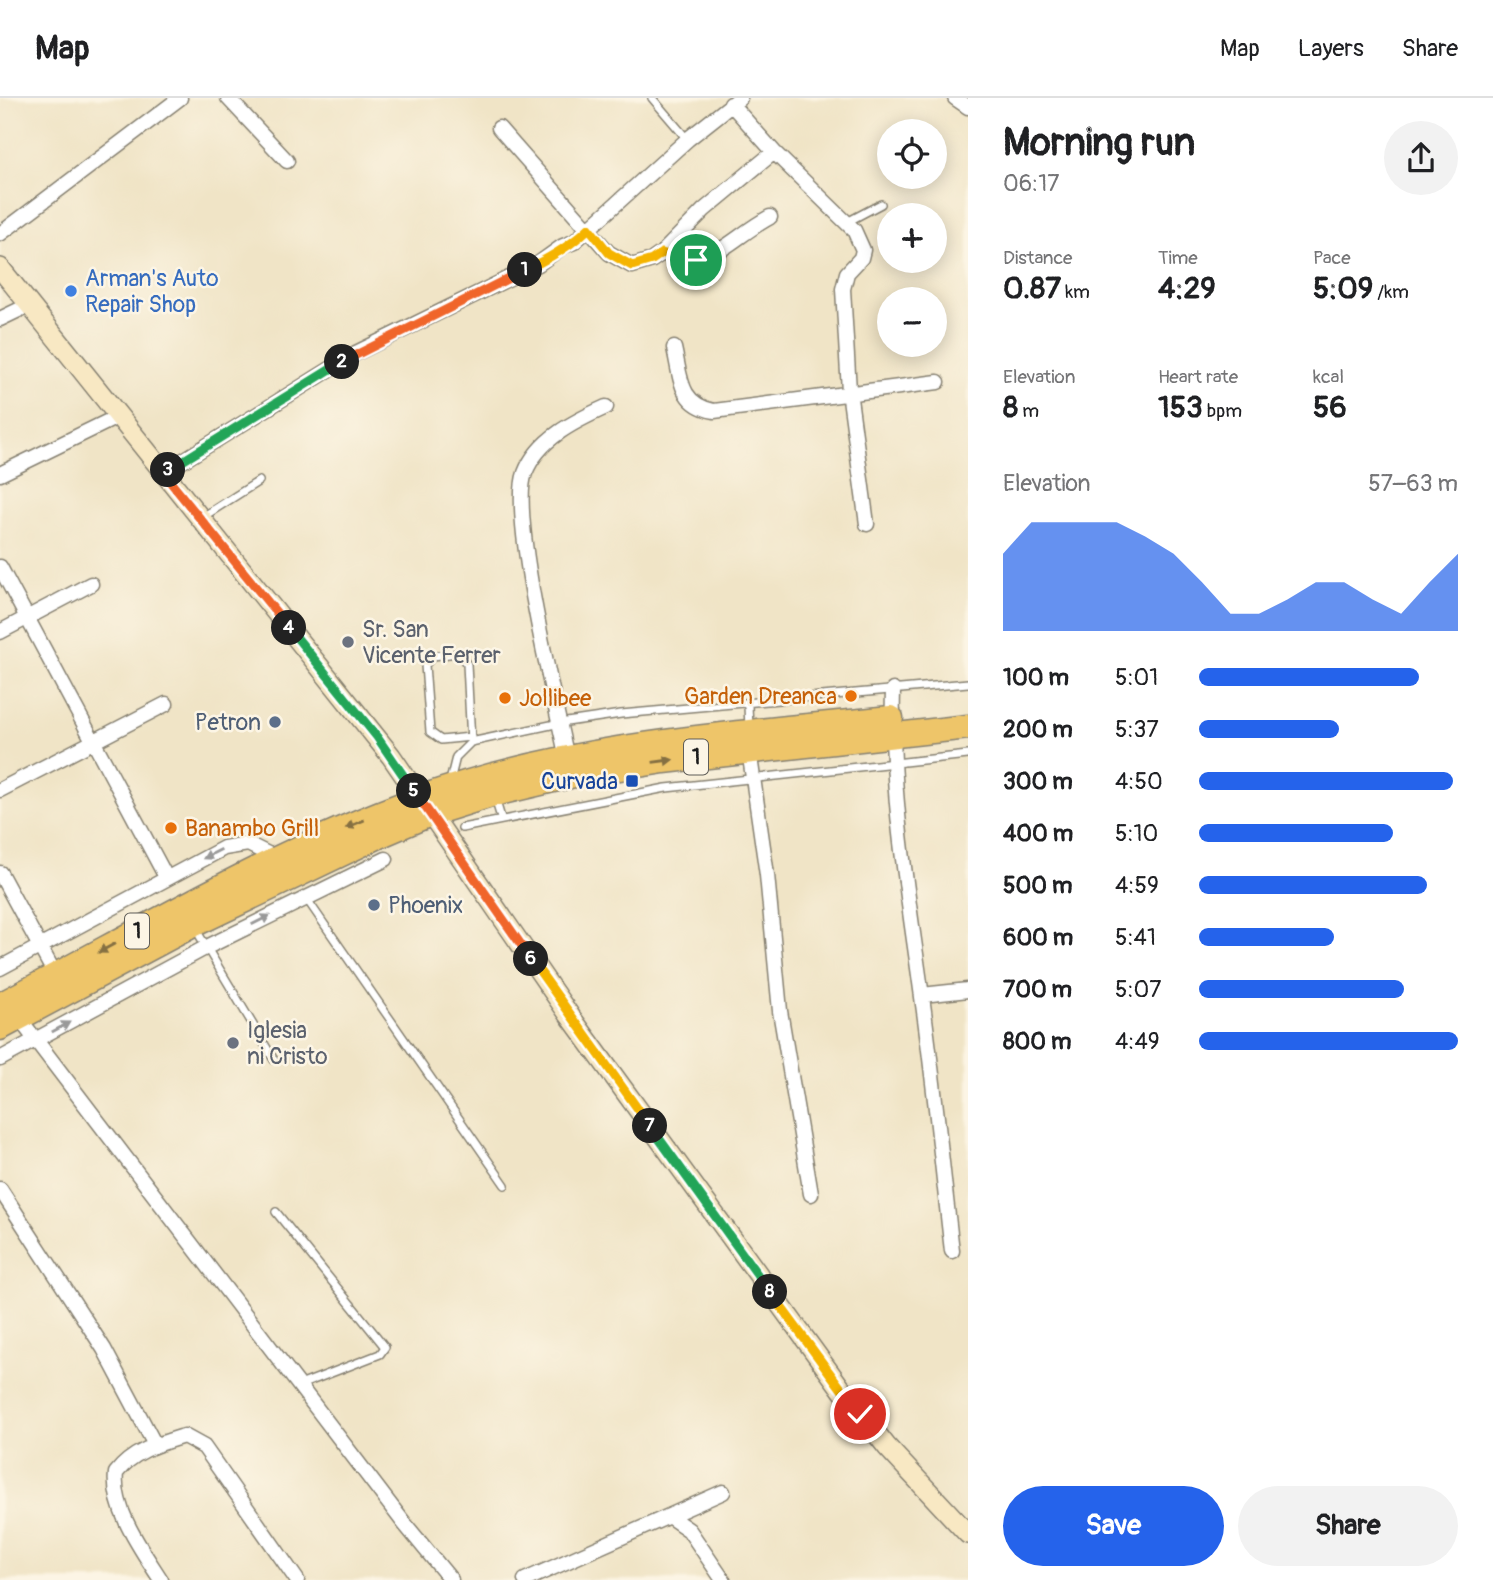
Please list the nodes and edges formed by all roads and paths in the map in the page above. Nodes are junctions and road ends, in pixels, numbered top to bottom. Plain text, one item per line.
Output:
1 (180, 98) edge
2 (228, 98) edge
3 (652, 98) edge
4 (955, 98) edge
5 (735, 101) edge
6 (968, 107) edge
7 (499, 128) dead end
8 (688, 139) junction
9 (774, 152) junction
10 (287, 161) dead end
11 (877, 206) edge
12 (770, 217) dead end
13 (847, 222) junction
14 (589, 228) junction
15 (0, 234) edge
16 (662, 253) junction
17 (0, 268) edge
18 (29, 305) junction
19 (0, 320) edge
20 (674, 348) dead end
21 (938, 382) dead end
22 (849, 391) junction
23 (606, 407) dead end
24 (119, 416) junction
25 (163, 473) junction
26 (0, 474) edge
27 (259, 481) dead end
28 (200, 518) junction
29 (867, 524) dead end
30 (0, 567) edge
31 (91, 584) dead end
32 (28, 617) junction
33 (0, 632) edge
34 (968, 682) edge
35 (893, 690) junction
36 (166, 704) dead end
37 (748, 705) junction
38 (968, 710) edge
39 (560, 723) junction
40 (892, 726) junction
41 (968, 727) edge
42 (471, 739) junction
43 (749, 741) junction
44 (96, 743) junction
45 (968, 755) edge
46 (567, 759) junction
47 (894, 762) junction
48 (754, 777) junction
49 (449, 789) junction
50 (0, 790) edge
51 (494, 794) junction
52 (424, 806) junction
53 (501, 818) junction
54 (462, 828) dead end
55 (274, 858) junction
56 (337, 869) junction
57 (0, 873) edge
58 (166, 877) junction
59 (306, 897) junction
60 (188, 916) junction
61 (40, 947) junction
62 (205, 948) junction
63 (0, 968) edge
64 (56, 976) junction
65 (968, 990) edge
66 (922, 995) junction
67 (6, 1017) edge
68 (35, 1042) junction
69 (0, 1059) edge
70 (274, 1059) dead end
71 (505, 1185) dead end
72 (0, 1189) edge
73 (811, 1194) dead end
74 (276, 1212) dead end
75 (952, 1251) dead end
76 (300, 1385) junction
77 (155, 1445) junction
78 (723, 1492) dead end
79 (670, 1517) junction
80 (968, 1534) edge
81 (535, 1578) edge
82 (161, 1580) edge
83 (297, 1580) edge
84 (451, 1580) edge
85 (723, 1580) edge

1 - 15 street
2 - 10 street
3 - 8 lane
4 - 6 street
5 - 8 street
5 - 9 street
7 - 14 street
8 - 14 street
9 - 13 street
9 - 16 street
11 - 13 lane
12 - 16 street
13 - 22 street
14 - 16 street
14 - 25 street
17 - 18 main road
18 - 19 street
18 - 24 main road
20 - 22 street
21 - 22 street
22 - 29 street
23 - 39 street
24 - 25 main road
24 - 26 street
25 - 28 main road
27 - 28 lane
28 - 52 main road
30 - 32 street
31 - 32 street
32 - 33 street
32 - 44 street
34 - 35 lane
35 - 37 lane
35 - 40 street
36 - 44 street
37 - 39 lane
37 - 43 lane
38 - 40 highway, 1
39 - 42 lane
39 - 46 street
40 - 41 highway, 1
40 - 43 highway, 1
40 - 47 street
42 - 42 lane
42 - 49 lane
43 - 46 highway, 1
43 - 48 street
51 -> 43 highway, 1
44 - 50 street
44 - 58 street
45 - 47 lane
46 - 49 highway, 1
47 - 48 lane
47 - 66 street
48 - 53 lane
48 - 73 street
49 - 52 highway, 1
51 - 52 highway, 1
51 - 53 lane
52 -> 55 highway, 1
52 - 56 highway, 1
52 - 80 main road
53 - 54 lane
55 -> 58 street
55 - 60 highway, 1
56 - 59 street
56 - 60 highway, 1
57 - 61 street
58 - 61 street
62 -> 59 street
59 - 71 lane
60 - 62 lane
60 -> 64 highway, 1
60 - 67 highway, 1
61 - 63 street
61 - 64 street
68 -> 62 street
62 - 70 lane
64 - 67 highway, 1
65 - 66 street
66 - 75 street
67 - 68 street
68 - 69 street
68 - 76 street
72 - 77 street
74 - 76 lane
76 - 84 street
77 - 82 street
77 - 83 street
78 - 79 street
79 - 81 street
79 - 85 street

